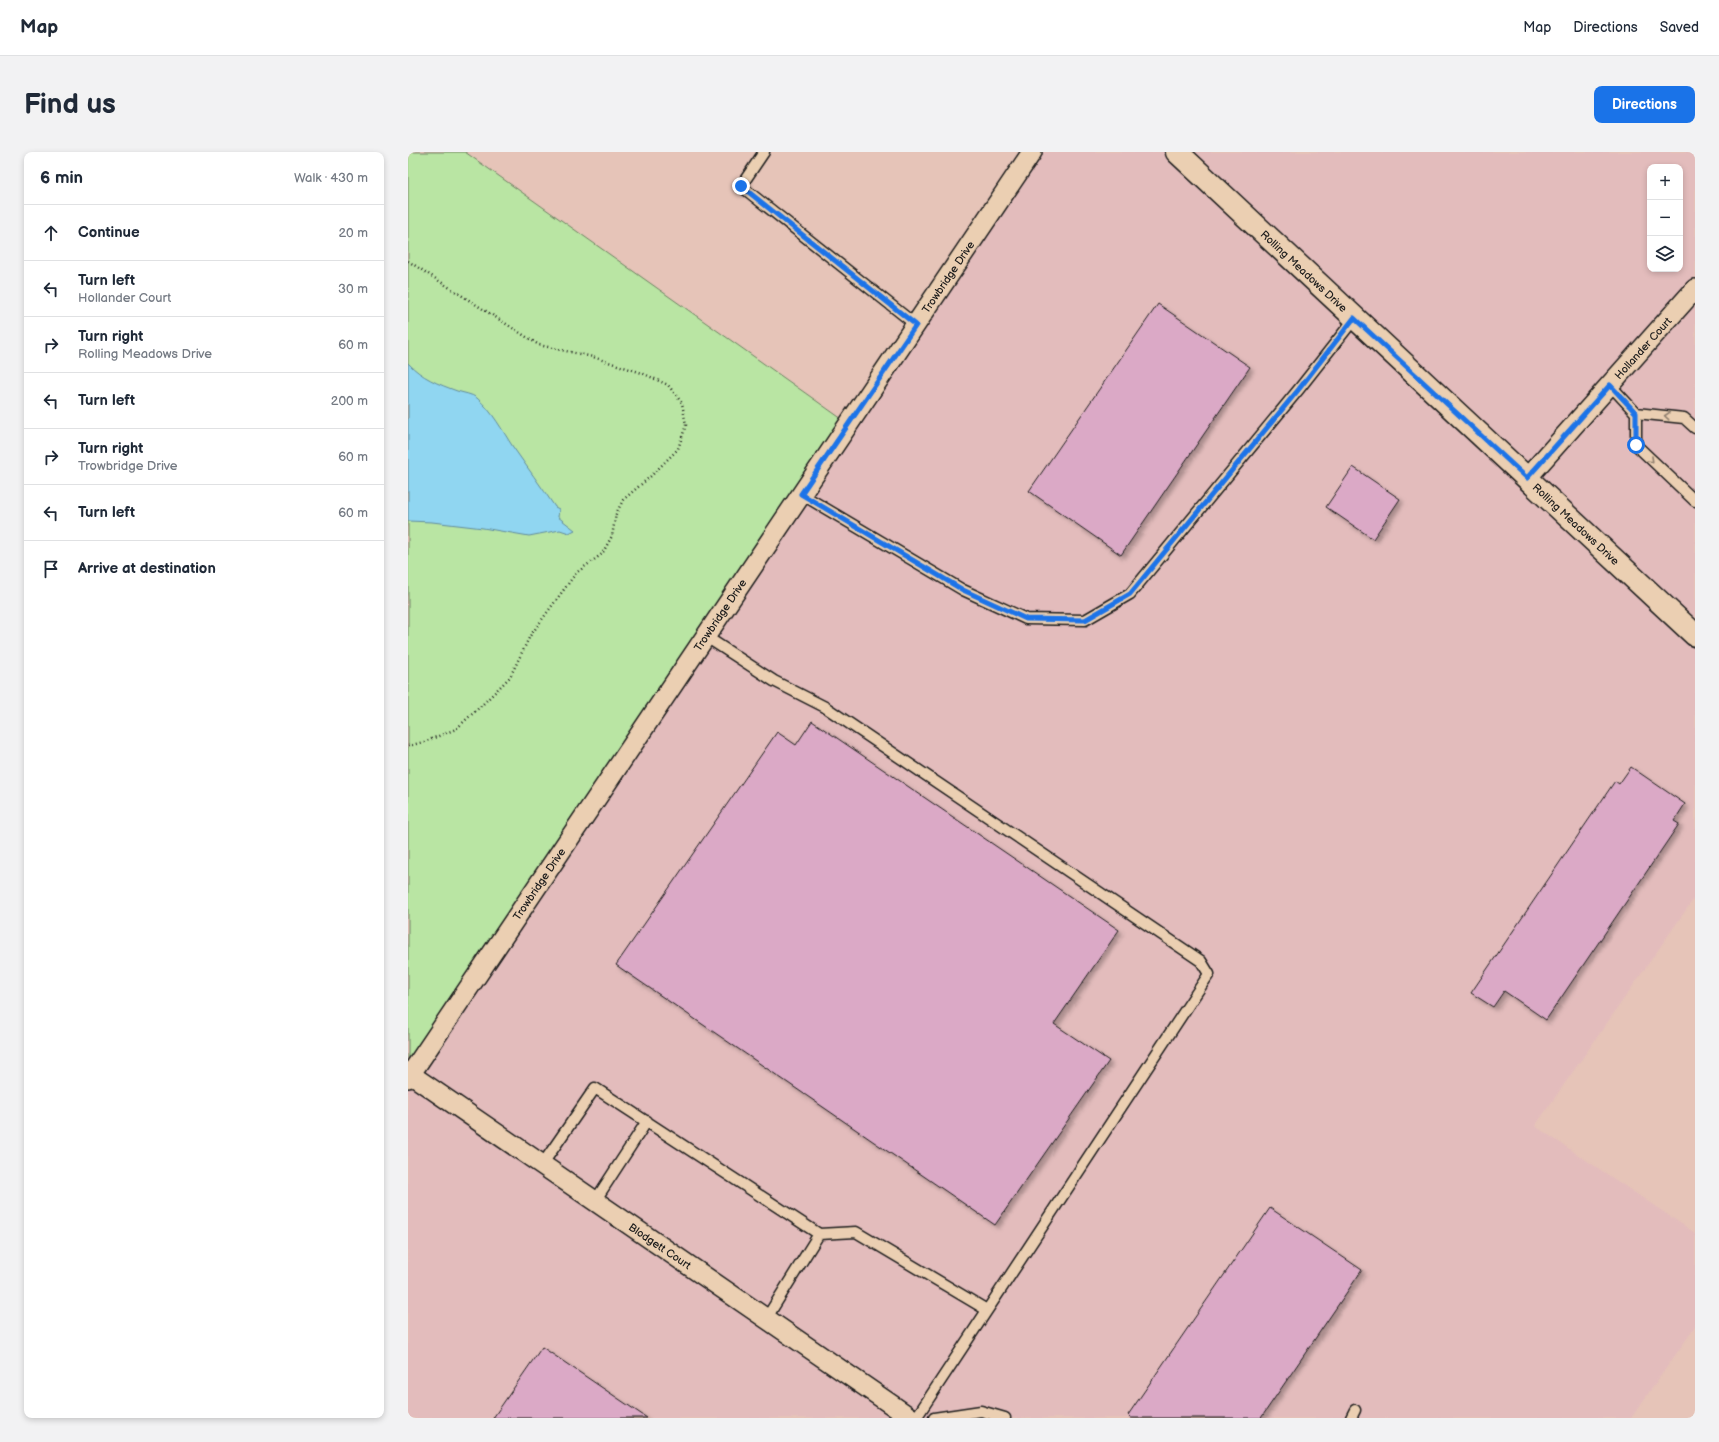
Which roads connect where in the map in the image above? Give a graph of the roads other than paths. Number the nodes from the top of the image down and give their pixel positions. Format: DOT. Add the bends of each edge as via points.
graph roads {
  1 [pos="764,152"];
  2 [pos="1032,152"];
  3 [pos="1177,152"];
  4 [pos="1695,289"];
  5 [pos="1354,318"];
  6 [pos="916,325"];
  7 [pos="1610,385"];
  8 [pos="1636,413"];
  9 [pos="1695,428"];
  10 [pos="1527,478"];
  11 [pos="801,494"];
  12 [pos="1695,501"];
  13 [pos="1695,635"];
  14 [pos="705,636"];
  15 [pos="409,1076"];
  16 [pos="647,1122"];
  17 [pos="542,1165"];
  18 [pos="595,1201"];
  19 [pos="819,1234"];
  20 [pos="987,1310"];
  21 [pos="766,1319"];
  22 [pos="910,1418"];
  23 [pos="916,1418"];
  24 [pos="934,1418"];
  25 [pos="1005,1418"];
  1 -- 6 [label="lane" via="741,186"];
  2 -- 6 [label="street, Trowbridge Drive"];
  3 -- 5 [label="main road, Rolling Meadows Drive"];
  4 -- 7 [label="street, Hollander Court"];
  5 -- 10 [label="main road, Rolling Meadows Drive"];
  5 -- 11 [label="lane" via="1299,389 1130,594 1085,620 1026,619 963,590"];
  6 -- 11 [label="street, Trowbridge Drive"];
  7 -- 8 [label="lane"];
  7 -- 10 [label="street, Hollander Court"];
  9 -- 8 [label="lane, one-way" via="1684,418"];
  8 -- 12 [label="lane, one-way" via="1636,445"];
  10 -- 13 [label="main road, Rolling Meadows Drive"];
  11 -- 14 [label="street, Trowbridge Drive"];
  14 -- 15 [label="street, Trowbridge Drive"];
  14 -- 20 [label="lane" via="774,681 825,707 1200,961 1209,974"];
  15 -- 17 [label="street, Blodgett Court"];
  16 -- 17 [label="lane" via="596,1088"];
  16 -- 18 [label="lane"];
  16 -- 19 [label="lane"];
  17 -- 18 [label="street, Blodgett Court"];
  18 -- 21 [label="street, Blodgett Court"];
  19 -- 20 [label="lane" via="856,1232"];
  19 -- 21 [label="lane"];
  20 -- 23 [label="lane"];
  21 -- 22 [label="street, Blodgett Court"];
  24 -- 25 [label="lane" via="981,1411"];
}
